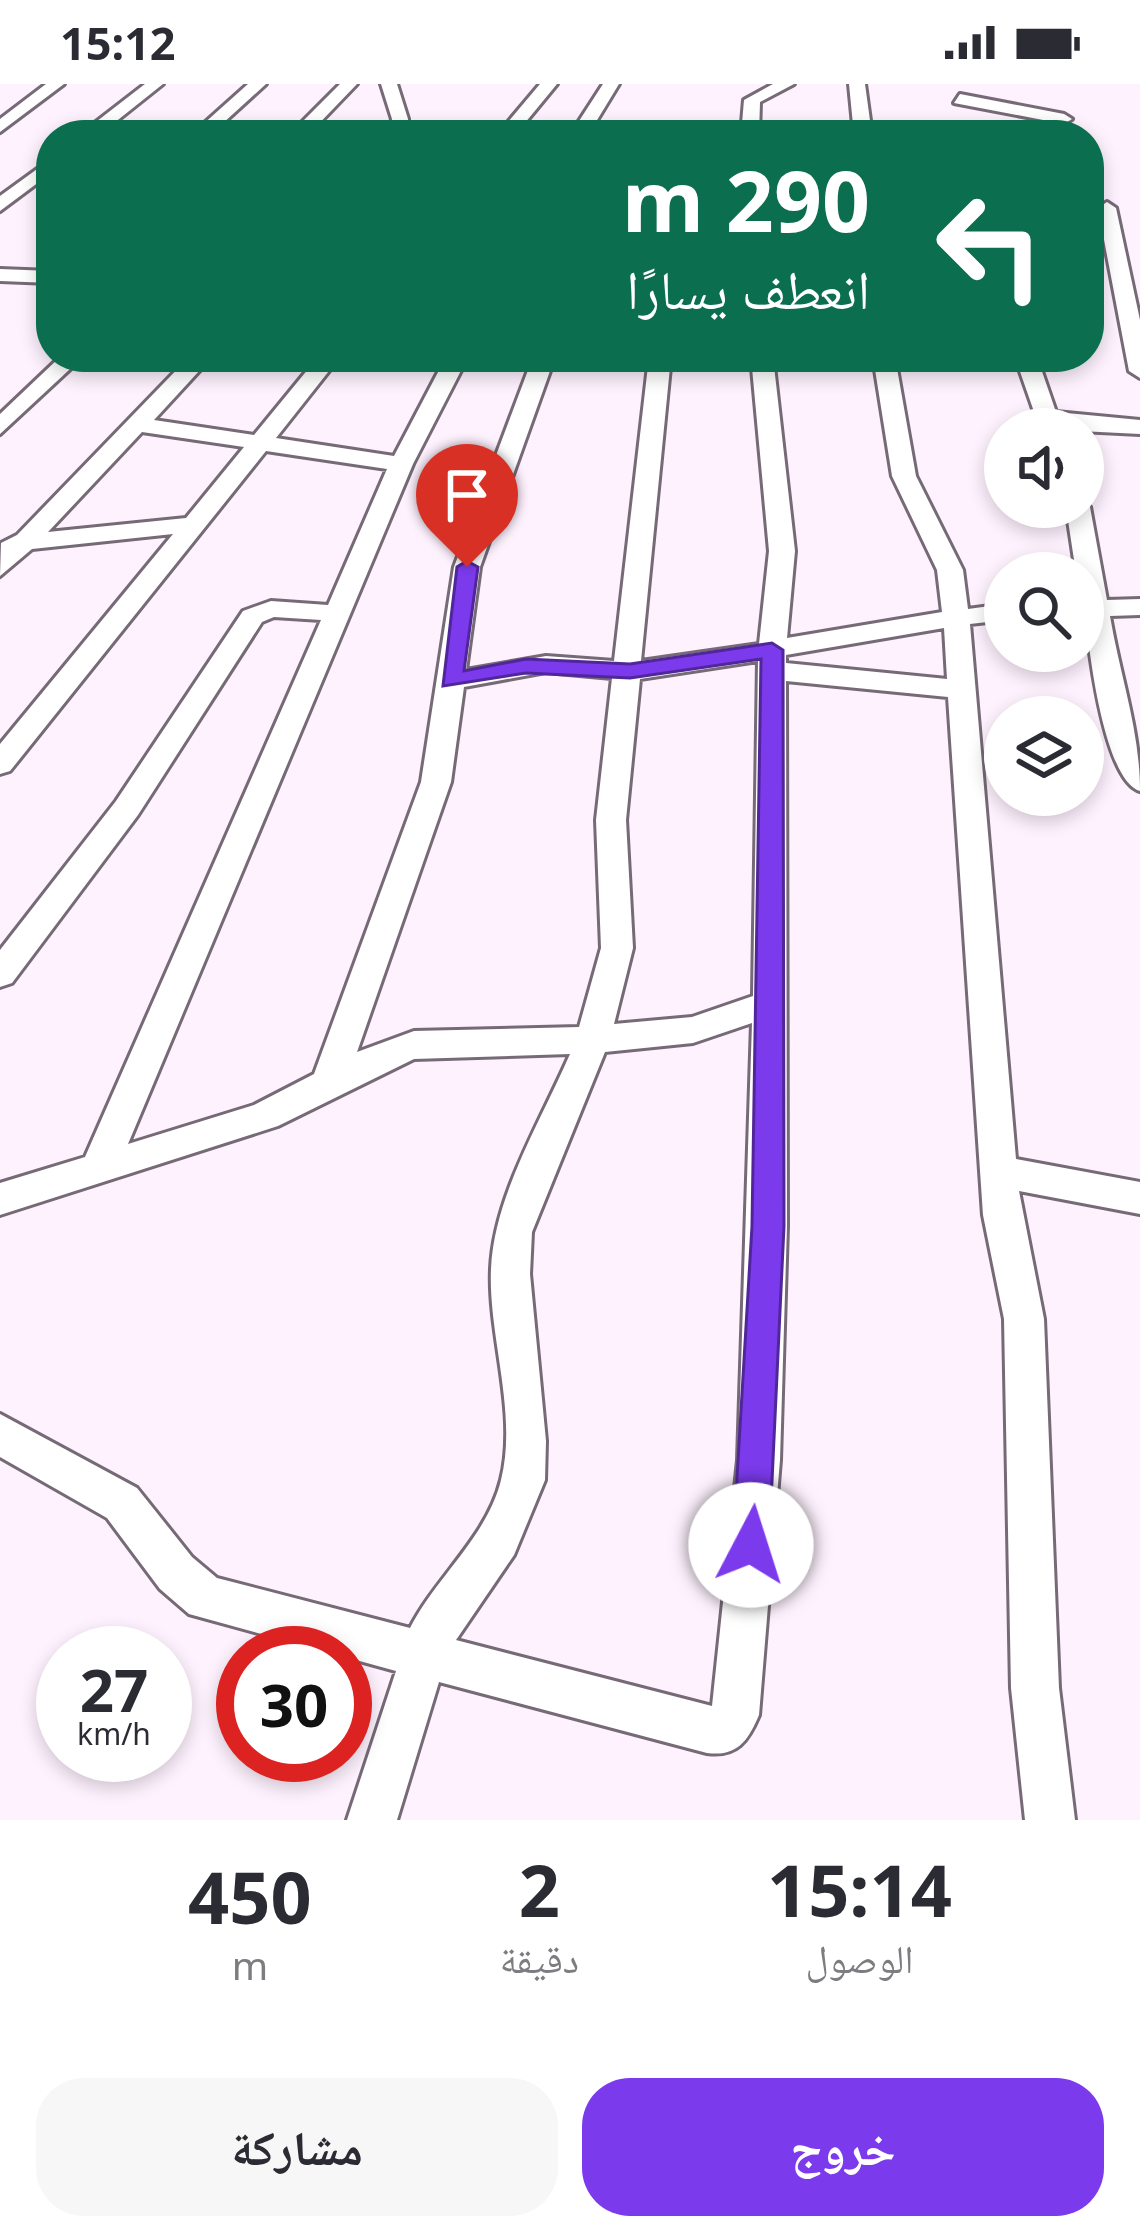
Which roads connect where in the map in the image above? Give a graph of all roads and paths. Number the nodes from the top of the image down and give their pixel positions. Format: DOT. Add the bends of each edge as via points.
graph roads {
  1 [pos="56,84"];
  2 [pos="155,84"];
  3 [pos="258,84"];
  4 [pos="349,84"];
  5 [pos="389,84"];
  6 [pos="549,84"];
  7 [pos="611,84"];
  8 [pos="786,84"];
  9 [pos="857,84"];
  10 [pos="958,100"];
  11 [pos="1064,119"];
  12 [pos="108,120"];
  13 [pos="217,120"];
  14 [pos="313,120"];
  15 [pos="395,120"];
  16 [pos="519,120"];
  17 [pos="588,120"];
  18 [pos="751,120"];
  19 [pos="861,120"];
  20 [pos="0,128"];
  21 [pos="36,176"];
  22 [pos="0,205"];
  23 [pos="1107,208"];
  24 [pos="36,273"];
  25 [pos="0,275"];
  26 [pos="1140,371"];
  27 [pos="57,372"];
  28 [pos="186,372"];
  29 [pos="317,372"];
  30 [pos="449,372"];
  31 [pos="538,372"];
  32 [pos="659,372"];
  33 [pos="763,372"];
  34 [pos="887,372"];
  35 [pos="1031,372"];
  36 [pos="1044,408"];
  37 [pos="134,424"];
  38 [pos="1104,426"];
  39 [pos="0,427"];
  40 [pos="1140,428"];
  41 [pos="265,440"];
  42 [pos="401,464"];
  43 [pos="196,524"];
  44 [pos="12,543"];
  45 [pos="0,568"];
  46 [pos="1140,607"];
  47 [pos="1104,608"];
  48 [pos="336,613"];
  49 [pos="984,613"];
  50 [pos="956,614"];
  51 [pos="774,660"];
  52 [pos="1104,670"];
  53 [pos="630,671"];
  54 [pos="452,681"];
  55 [pos="962,689"];
  56 [pos="0,764"];
  57 [pos="1140,781"];
  58 [pos="0,974"];
  59 [pos="771,1003"];
  60 [pos="593,1040"];
  61 [pos="328,1083"];
  62 [pos="99,1168"];
  63 [pos="998,1171"];
  64 [pos="1140,1198"];
  65 [pos="0,1199"];
  66 [pos="0,1434"];
  67 [pos="422,1659"];
  68 [pos="372,1820"];
  69 [pos="1050,1820"];
  1 -- 20 [label="street"];
  2 -- 12 [label="street"];
  3 -- 13 [label="street"];
  4 -- 14 [label="street"];
  5 -- 15 [label="street"];
  6 -- 16 [label="street"];
  7 -- 17 [label="street"];
  8 -- 18 [label="street" via="752,100"];
  9 -- 19 [label="street"];
  10 -- 11 [label="street"];
  21 -- 22 [label="street"];
  23 -- 26 [label="street"];
  24 -- 25 [label="street"];
  27 -- 39 [label="street"];
  28 -- 37 [label="street"];
  29 -- 41 [label="street"];
  30 -- 42 [label="street"];
  31 -- 54 [label="street" via="467,567"];
  32 -- 53 [label="street"];
  33 -- 51 [label="street" via="782,551"];
  34 -- 50 [label="street" via="904,476 950,570"];
  35 -- 36 [label="street"];
  37 -- 41 [label="street"];
  37 -- 44 [label="street"];
  38 -- 40 [label="street"];
  41 -- 42 [label="street"];
  41 -- 43 [label="street"];
  42 -- 48 [label="street"];
  43 -- 44 [label="street"];
  43 -- 56 [label="street"];
  44 -- 45 [label="street"];
  46 -- 47 [label="street"];
  48 -- 58 [label="street" via="271,609 252,617 127,808"];
  48 -- 62 [label="street"];
  49 -- 50 [label="street"];
  50 -- 51 [label="street"];
  50 -- 55 [label="street"];
  51 -- 53 [label="street"];
  51 -- 55 [label="street"];
  51 -- 59 [label="street"];
  52 -- 57 [label="street"];
  53 -- 54 [label="street" via="546,664"];
  53 -- 60 [label="street" via="609,849 619,927"];
  54 -- 61 [label="street" via="436,782"];
  55 -- 63 [label="street"];
  59 -- 60 [label="street" via="693,1030"];
  59 -- 67 [label="street" via="760,1437 736,1715 723,1731 707,1729"];
  60 -- 61 [label="street" via="428,1042"];
  60 -- 67 [label="street" via="514,1232 523,1480 499,1539 441,1618"];
  61 -- 62 [label="street" via="250,1122"];
  62 -- 65 [label="street"];
  63 -- 64 [label="street"];
  63 -- 69 [label="street" via="1024,1319 1035,1688"];
  66 -- 67 [label="street" via="122,1504 205,1598"];
  67 -- 68 [label="street"];
}
